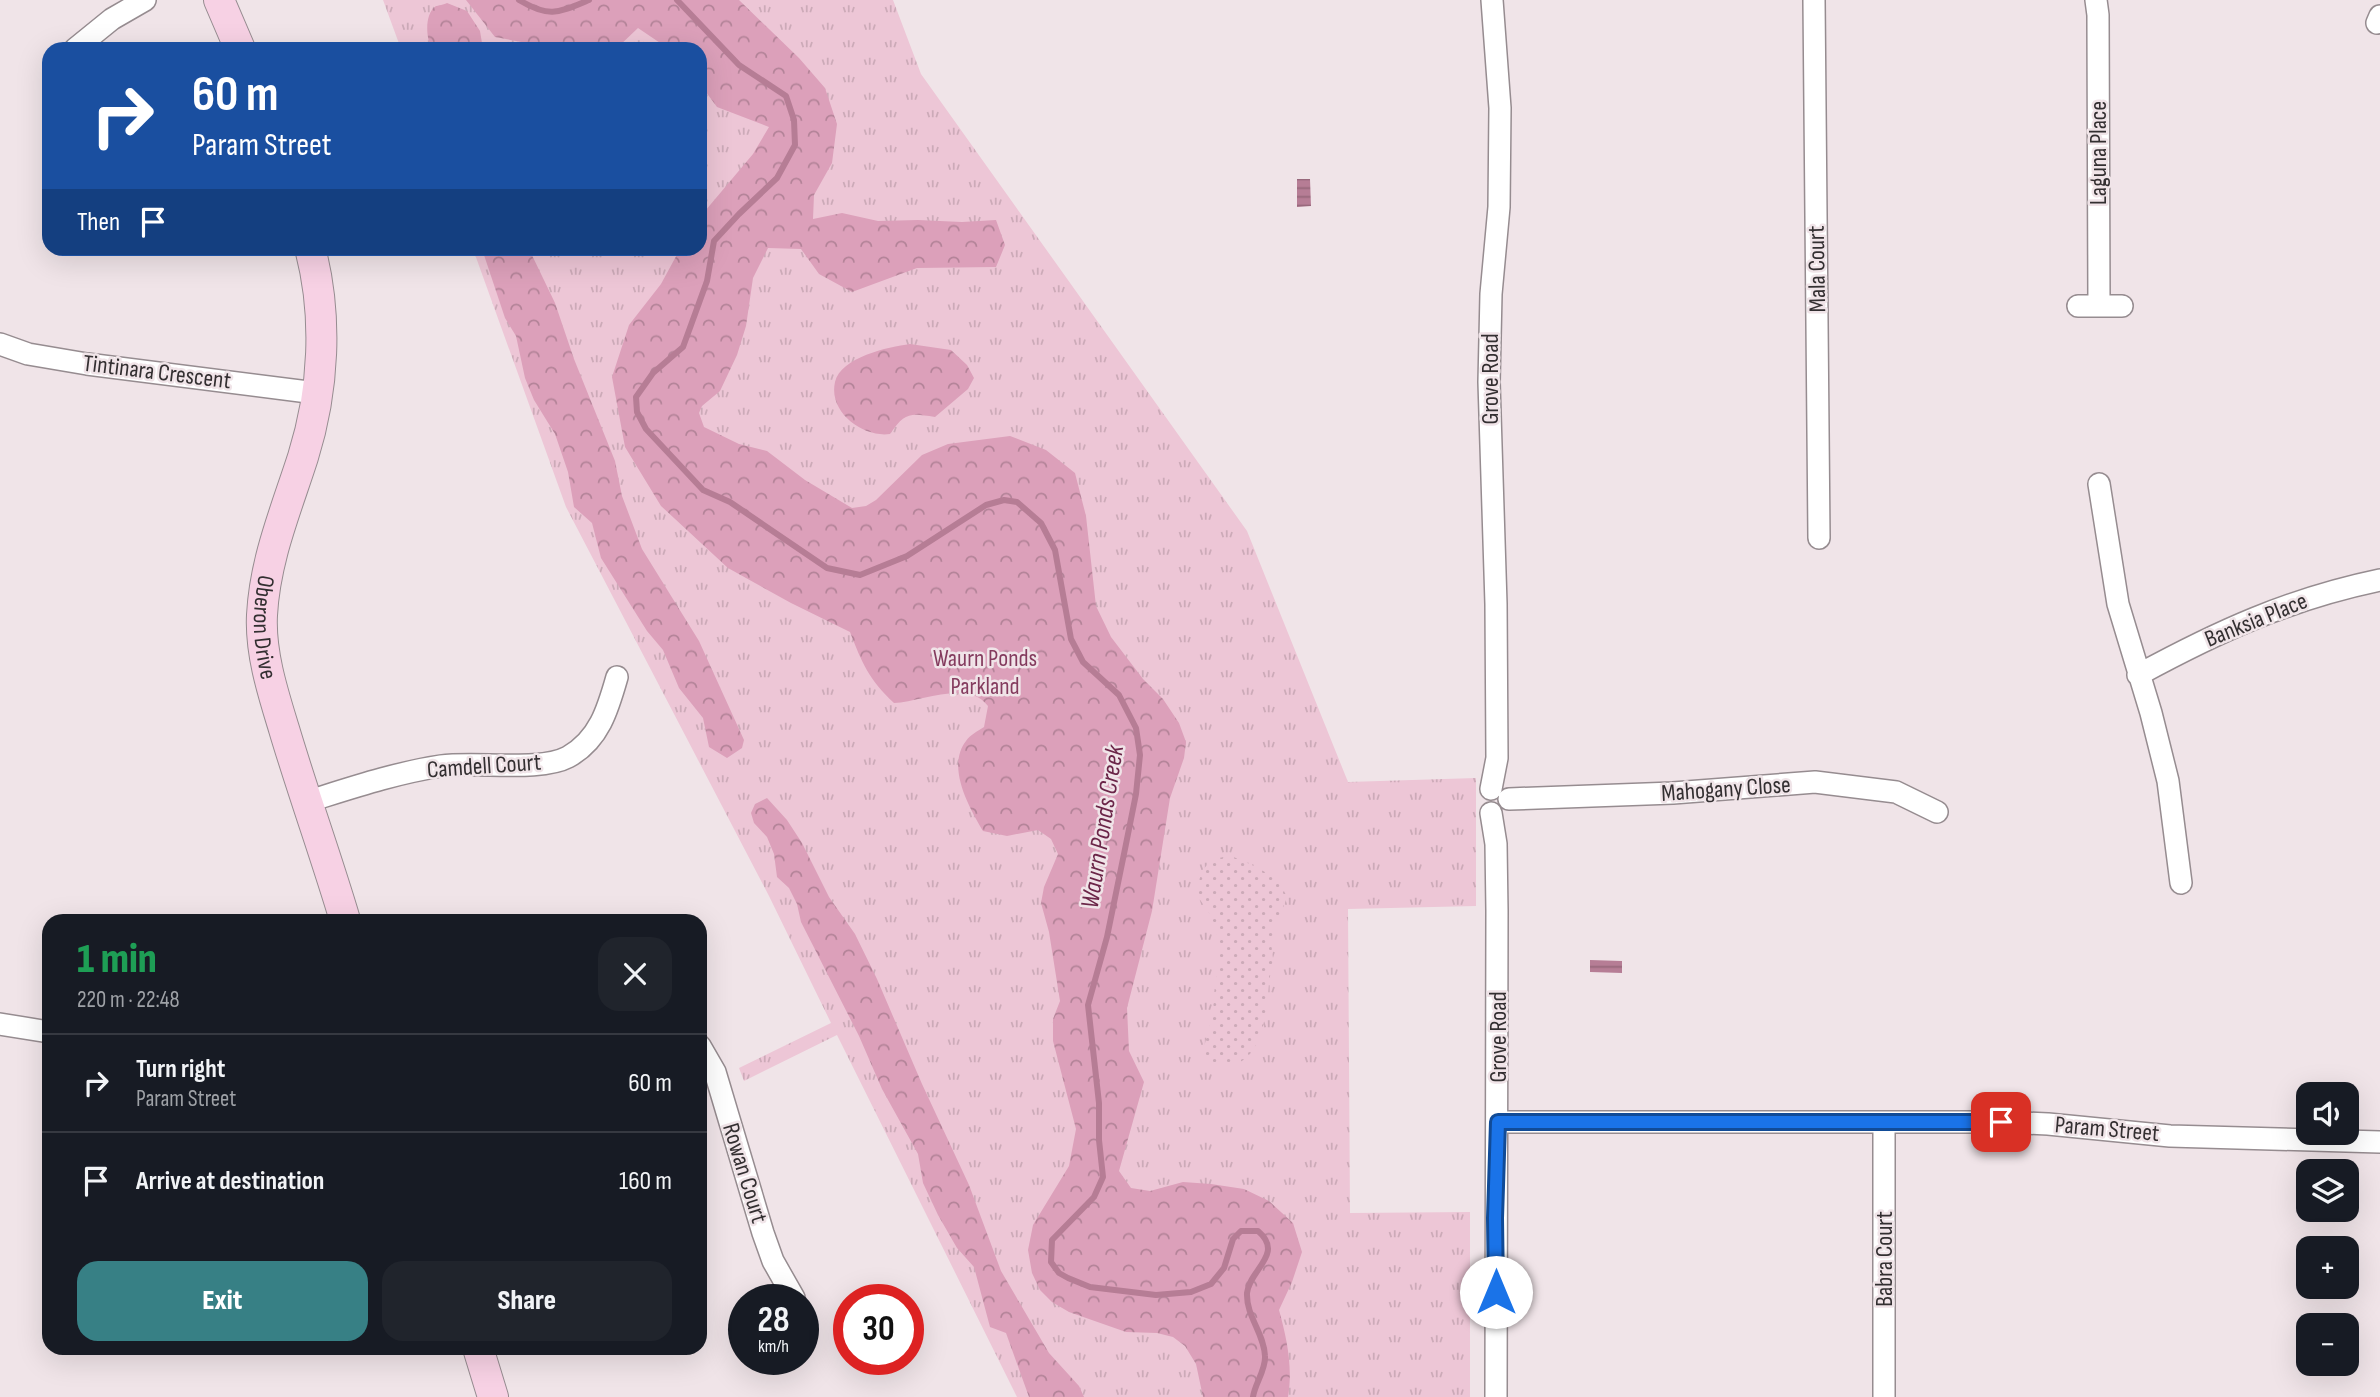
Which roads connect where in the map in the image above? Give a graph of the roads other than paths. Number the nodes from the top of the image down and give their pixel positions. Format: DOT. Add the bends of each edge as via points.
graph roads {
  1 [pos="145,0"];
  2 [pos="219,0"];
  3 [pos="1492,0"];
  4 [pos="1814,0"];
  5 [pos="2095,0"];
  6 [pos="84,42"];
  7 [pos="237,42"];
  8 [pos="312,256"];
  9 [pos="2122,306"];
  10 [pos="0,344"];
  11 [pos="316,393"];
  12 [pos="2099,484"];
  13 [pos="1819,538"];
  14 [pos="2380,580"];
  15 [pos="2138,675"];
  16 [pos="617,677"];
  17 [pos="1499,801"];
  18 [pos="306,802"];
  19 [pos="1937,812"];
  20 [pos="2181,883"];
  21 [pos="343,914"];
  22 [pos="0,1024"];
  23 [pos="42,1030"];
  24 [pos="707,1058"];
  25 [pos="1498,1122"];
  26 [pos="1885,1122"];
  27 [pos="2380,1142"];
  28 [pos="786,1284"];
  29 [pos="480,1355"];
  30 [pos="493,1397"];
  31 [pos="1496,1397"];
  32 [pos="1884,1397"];
  1 -- 6 [label="street"];
  2 -- 7 [label="street"];
  3 -- 17 [label="street, Grove Road" via="1500,108 1489,383"];
  4 -- 13 [label="street, Mala Court"];
  5 -- 9 [label="street, Laguna Place" via="2088,306"];
  8 -- 11 [label="street, Oberon Drive" via="322,311"];
  10 -- 11 [label="street, Tintinara Crescent" via="87,364"];
  11 -- 18 [label="street, Oberon Drive" via="304,454 274,542 262,618 272,688"];
  12 -- 15 [label="street" via="2117,596"];
  14 -- 15 [label="street, Banksia Place" via="2252,618"];
  15 -- 20 [label="street" via="2168,781"];
  16 -- 18 [label="street, Camdell Court" via="600,727 585,746 566,758 412,771"];
  17 -- 19 [label="street, Mahogany Close" via="1815,782 1896,792"];
  17 -- 25 [label="street, Grove Road"];
  18 -- 21 [label="street, Oberon Drive"];
  22 -- 23 [label="street"];
  24 -- 28 [label="street, Rowan Court" via="766,1242"];
  25 -- 26 [label="street, Param Street"];
  25 -- 31 [label="street, Grove Road"];
  26 -- 27 [label="street, Param Street" via="2048,1124 2170,1136"];
  26 -- 32 [label="street, Babra Court"];
  29 -- 30 [label="street"];
}
